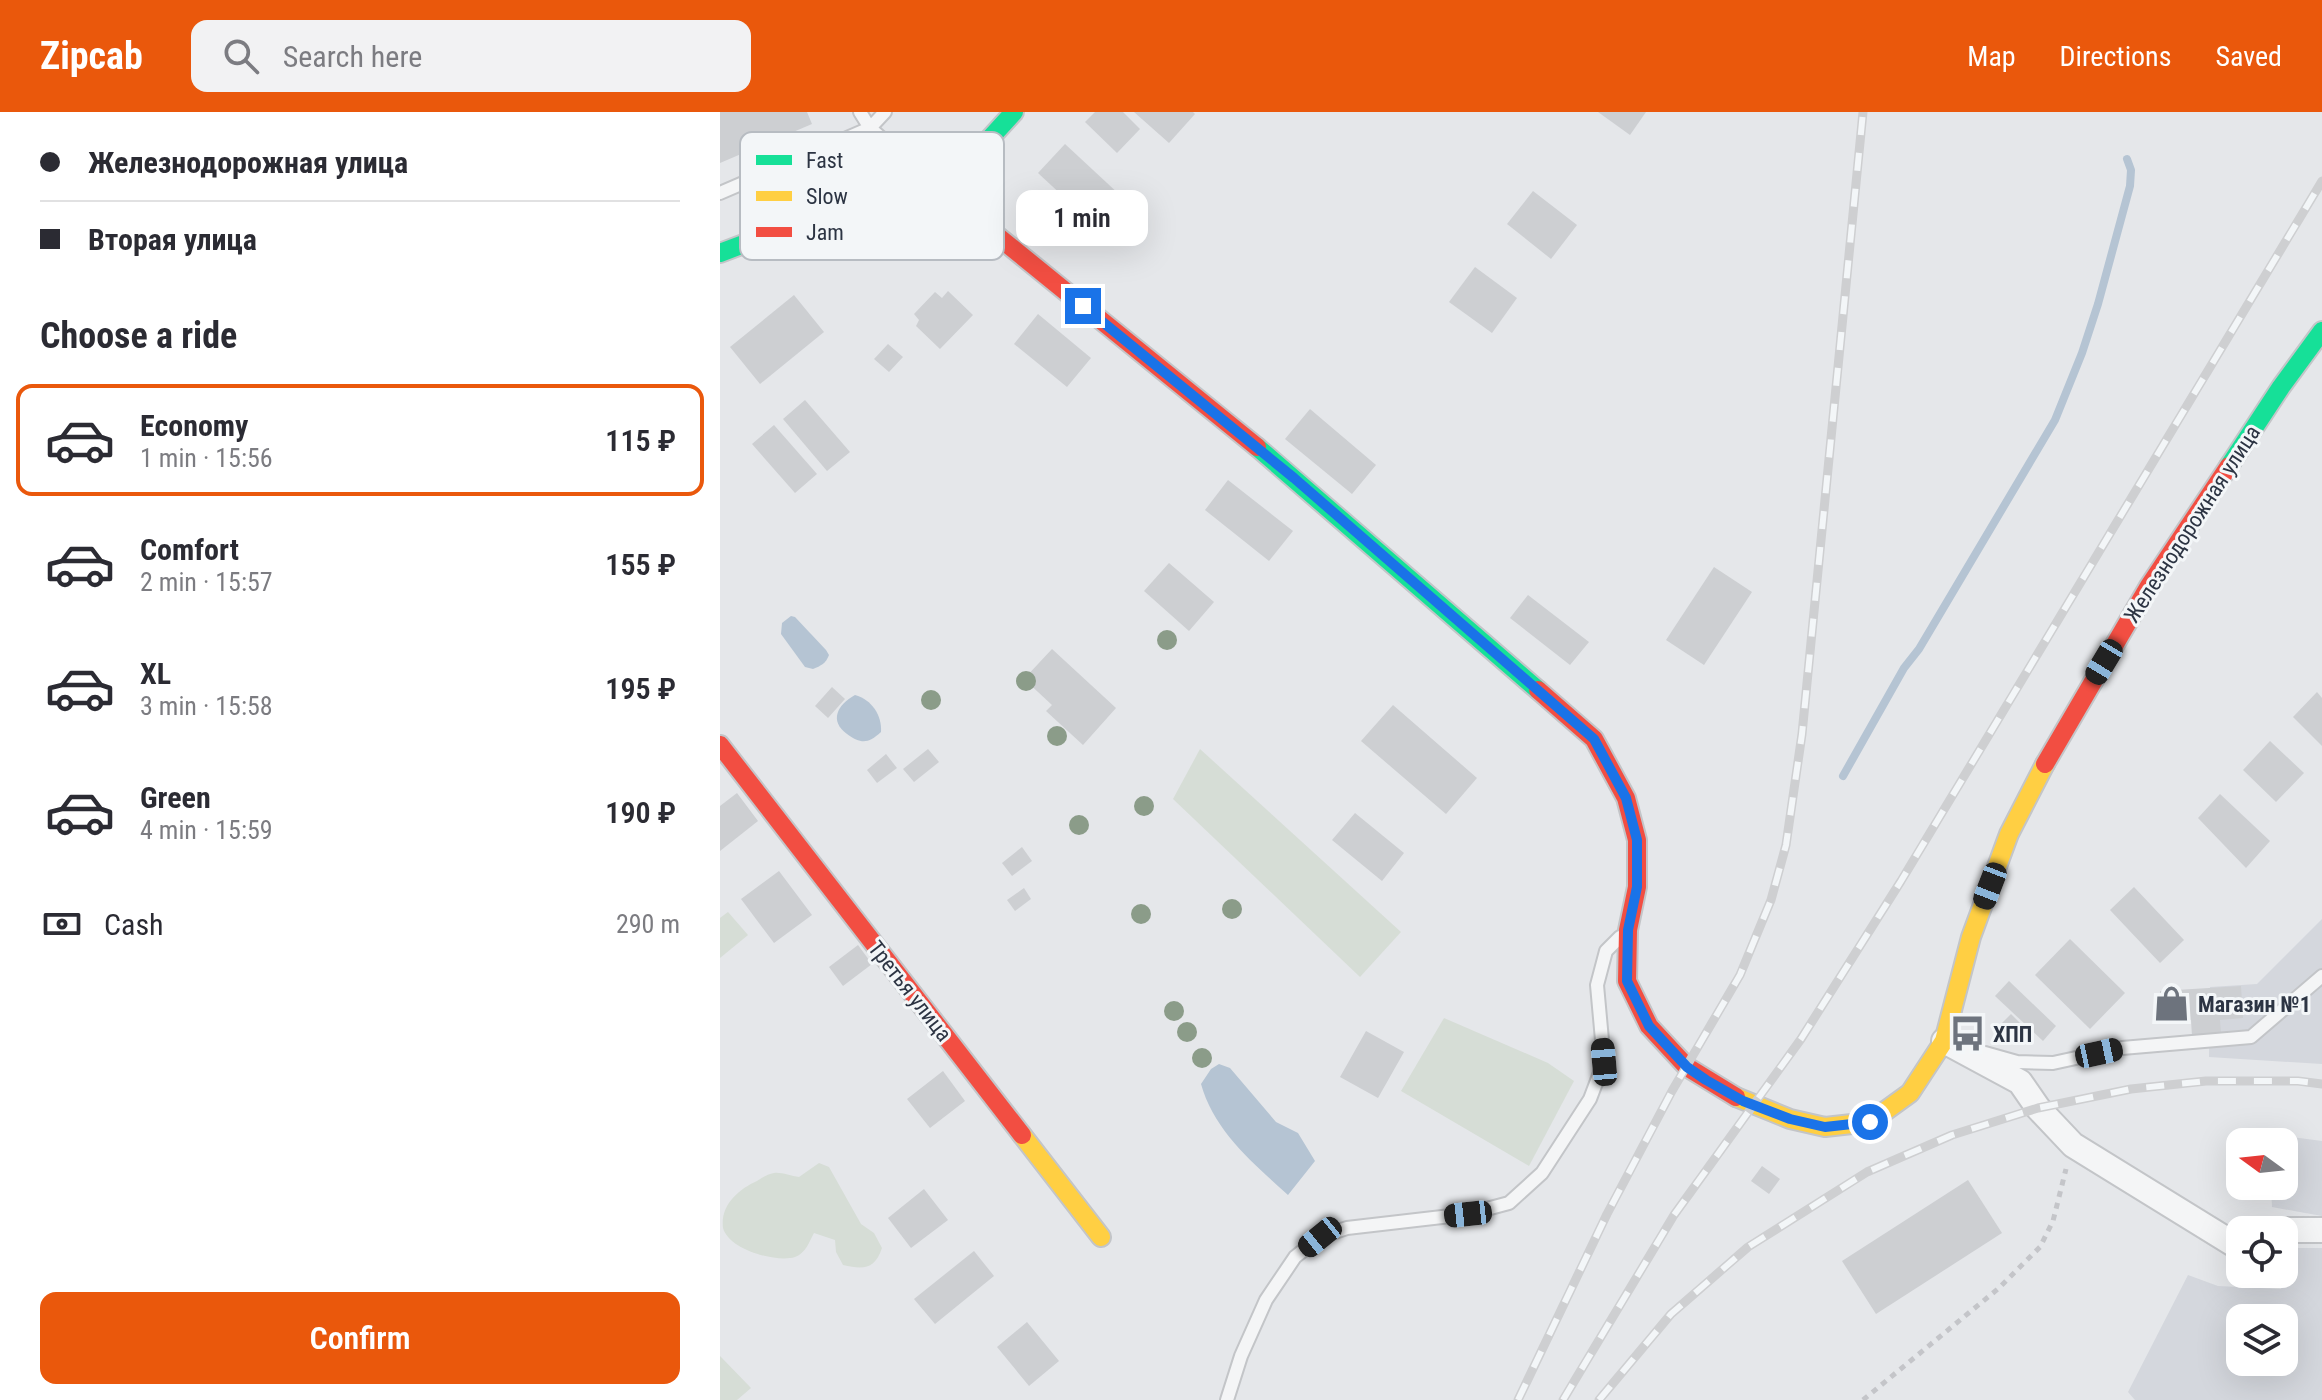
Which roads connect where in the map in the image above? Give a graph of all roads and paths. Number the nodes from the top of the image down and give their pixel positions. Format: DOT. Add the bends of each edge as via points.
graph roads {
  1 [pos="860,112"];
  2 [pos="885,112"];
  3 [pos="1014,112"];
  4 [pos="870,128"];
  5 [pos="861,132"];
  6 [pos="875,132"];
  7 [pos="996,132"];
  8 [pos="740,184"];
  9 [pos="720,193"];
  10 [pos="1004,242"];
  11 [pos="740,245"];
  12 [pos="720,253"];
  13 [pos="2322,331"];
  14 [pos="720,745"];
  15 [pos="1628,930"];
  16 [pos="2322,976"];
  17 [pos="1944,1041"];
  18 [pos="2073,1145"];
  19 [pos="2298,1230"];
  20 [pos="2322,1230"];
  21 [pos="1101,1237"];
  22 [pos="2226,1239"];
  23 [pos="1227,1400"];
  24 [pos="1863,1400"];
  1 -- 4 [label="lane"];
  2 -- 4 [label="lane"];
  3 -- 7 [label="street"];
  4 -- 5 [label="lane"];
  4 -- 6 [label="lane"];
  8 -- 9 [label="lane"];
  10 -- 15 [label="street, Железнодорожная улица" via="1294,478 1594,739 1626,798 1637,840 1637,887"];
  11 -- 12 [label="street"];
  13 -- 17 [label="street, Железнодорожная улица" via="2149,586 2059,737 2009,834 1971,937"];
  14 -- 21 [label="street, Третья улица"];
  15 -- 17 [label="street, Железнодорожная улица" via="1627,981 1649,1026 1687,1067 1725,1091 1790,1119 1825,1127 1870,1122 1910,1093"];
  15 -- 23 [label="lane" via="1606,951 1597,985 1604,1062 1590,1099 1542,1173 1509,1203 1468,1214 1347,1228 1320,1237 1295,1257 1266,1300"];
  16 -- 17 [label="lane" via="2251,1037 2122,1048 2053,1063 2017,1062"];
  17 -- 18 [label="street" via="2020,1082"];
  18 -- 22 [label="street"];
  18 -- 24 [label="path" via="2053,1221 2040,1247 1999,1288"];
  19 -- 20 [label="street"];
}
